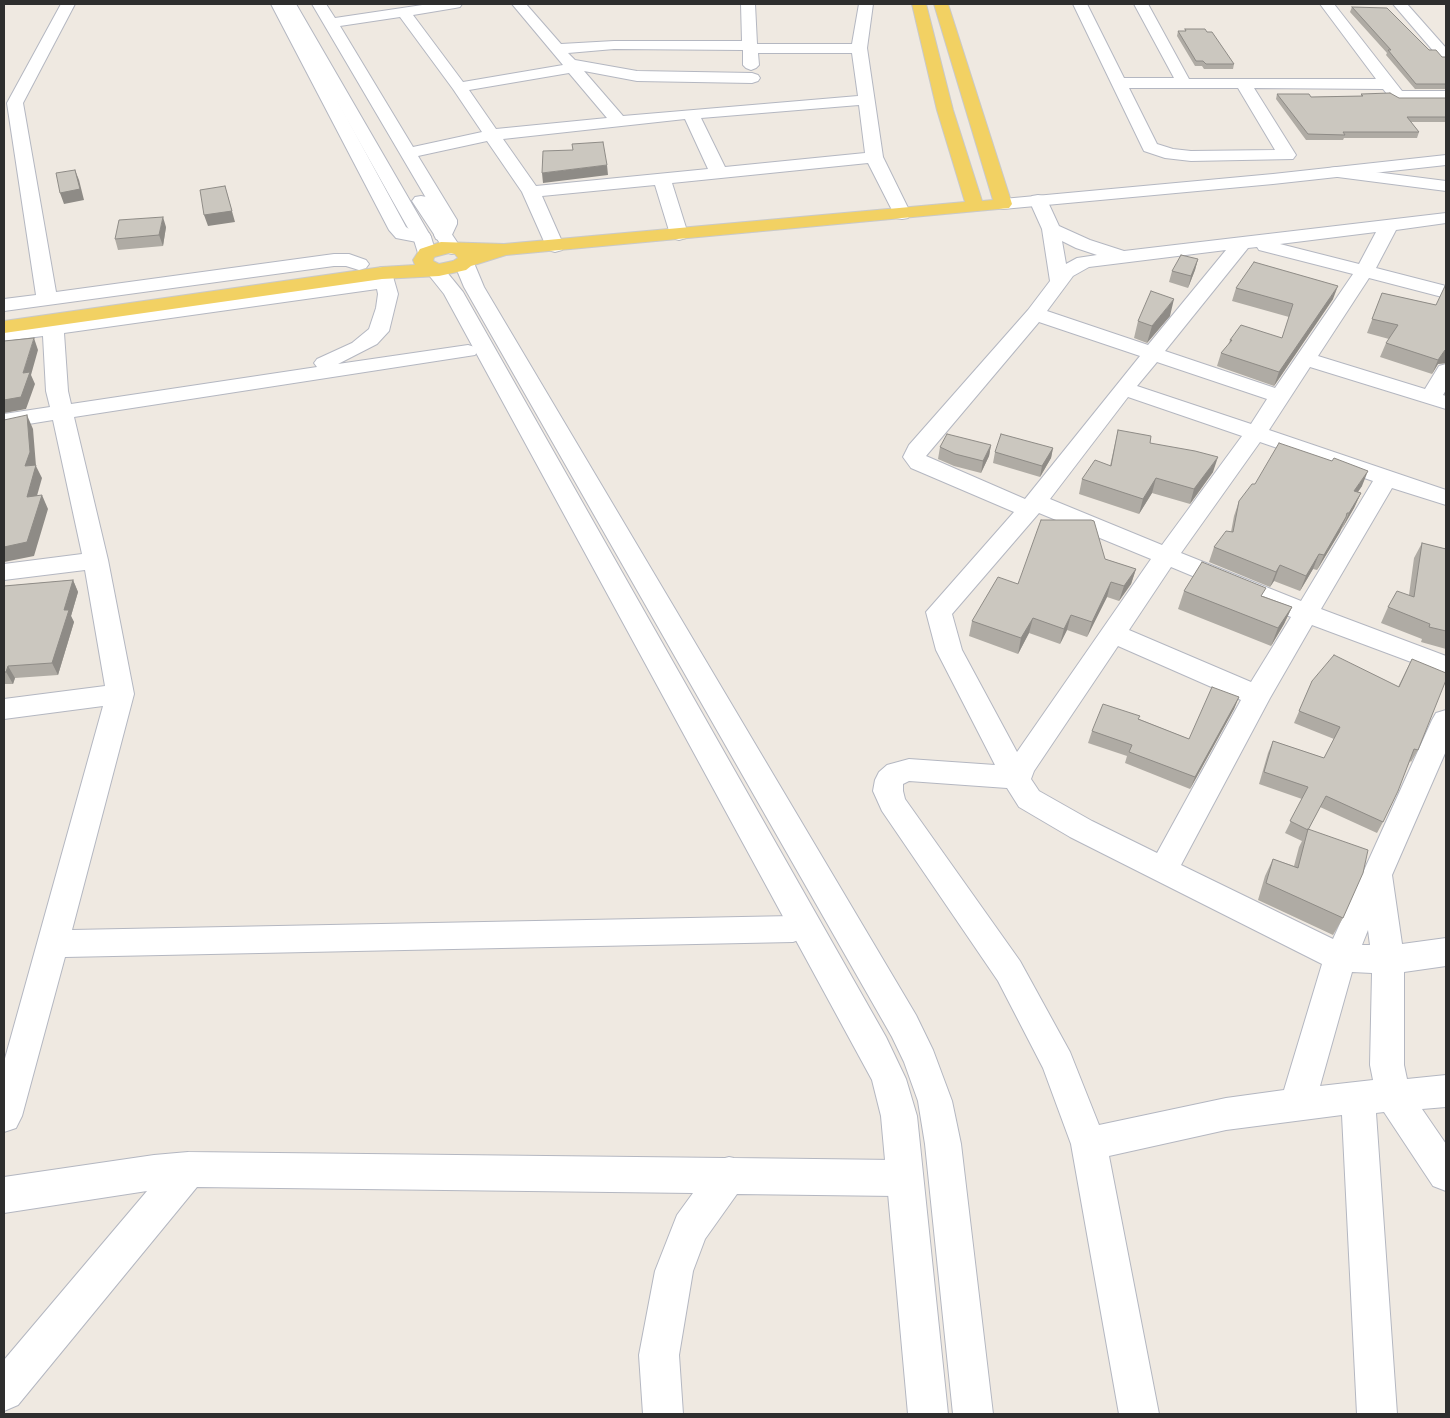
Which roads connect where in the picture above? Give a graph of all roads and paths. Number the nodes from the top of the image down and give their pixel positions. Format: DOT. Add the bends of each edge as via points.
graph roads {
  1 [pos="68,4"];
  2 [pos="278,4"];
  3 [pos="289,4"];
  4 [pos="306,4"];
  5 [pos="319,4"];
  6 [pos="455,4"];
  7 [pos="519,4"];
  8 [pos="748,4"];
  9 [pos="866,4"];
  10 [pos="919,4"];
  11 [pos="942,4"];
  12 [pos="1080,4"];
  13 [pos="1141,4"];
  14 [pos="1327,4"];
  15 [pos="1400,4"];
  16 [pos="404,12"];
  17 [pos="332,23"];
  18 [pos="750,48"];
  19 [pos="859,48"];
  20 [pos="556,49"];
  21 [pos="1446,57"];
  22 [pos="572,66"];
  23 [pos="752,78"];
  24 [pos="1120,83"];
  25 [pos="1184,83"];
  26 [pos="1243,83"];
  27 [pos="1387,84"];
  28 [pos="459,87"];
  29 [pos="1446,96"];
  30 [pos="866,100"];
  31 [pos="9,102"];
  32 [pos="753,109"];
  33 [pos="691,114"];
  34 [pos="618,121"];
  35 [pos="491,135"];
  36 [pos="407,153"];
  37 [pos="874,157"];
  38 [pos="1446,160"];
  39 [pos="1336,172"];
  40 [pos="719,173"];
  41 [pos="1386,178"];
  42 [pos="662,179"];
  43 [pos="1446,186"];
  44 [pos="530,192"];
  45 [pos="1038,200"];
  46 [pos="1003,204"];
  47 [pos="975,207"];
  48 [pos="902,214"];
  49 [pos="1439,219"];
  50 [pos="1389,224"];
  51 [pos="1051,229"];
  52 [pos="679,234"];
  53 [pos="1247,243"];
  54 [pos="555,246"];
  55 [pos="444,254"];
  56 [pos="1126,257"];
  57 [pos="359,264"];
  58 [pos="1365,270"];
  59 [pos="384,278"];
  60 [pos="1059,280"];
  61 [pos="1446,292"];
  62 [pos="47,299"];
  63 [pos="4,305"];
  64 [pos="4,313"];
  65 [pos="1035,314"];
  66 [pos="4,327"];
  67 [pos="53,328"];
  68 [pos="4,335"];
  69 [pos="468,351"];
  70 [pos="1154,354"];
  71 [pos="1304,359"];
  72 [pos="1446,370"];
  73 [pos="278,378"];
  74 [pos="1125,390"];
  75 [pos="1279,396"];
  76 [pos="1439,401"];
  77 [pos="61,411"];
  78 [pos="4,421"];
  79 [pos="1255,434"];
  80 [pos="1386,479"];
  81 [pos="1446,498"];
  82 [pos="1032,506"];
  83 [pos="1166,556"];
  84 [pos="96,560"];
  85 [pos="4,572"];
  86 [pos="1306,613"];
  87 [pos="1114,634"];
  88 [pos="1446,666"];
  89 [pos="120,694"];
  90 [pos="1257,696"];
  91 [pos="4,709"];
  92 [pos="1446,720"];
  93 [pos="1017,778"];
  94 [pos="1163,870"];
  95 [pos="1377,875"];
  96 [pos="793,929"];
  97 [pos="52,944"];
  98 [pos="1446,952"];
  99 [pos="1340,958"];
  100 [pos="1388,960"];
  101 [pos="1446,1091"];
  102 [pos="1375,1097"];
  103 [pos="1297,1105"];
  104 [pos="4,1116"];
  105 [pos="1089,1144"];
  106 [pos="188,1169"];
  107 [pos="729,1174"];
  108 [pos="1446,1174"];
  109 [pos="895,1178"];
  110 [pos="4,1195"];
  111 [pos="4,1391"];
  112 [pos="663,1414"];
  113 [pos="928,1414"];
  114 [pos="973,1414"];
  115 [pos="1139,1414"];
  116 [pos="1377,1414"];
  1 -- 31 [label="street"];
  2 -- 55 [label="street" via="398,230"];
  3 -- 55 [label="street"];
  4 -- 55 [label="street" via="430,218"];
  5 -- 17 [label="street"];
  6 -- 16 [label="street"];
  7 -- 20 [label="street"];
  8 -- 18 [label="street"];
  9 -- 19 [label="street"];
  10 -- 47 [label="main road" via="945,110"];
  11 -- 46 [label="main road"];
  12 -- 24 [label="street"];
  13 -- 25 [label="street"];
  14 -- 27 [label="street"];
  15 -- 21 [label="street"];
  16 -- 17 [label="street"];
  16 -- 28 [label="street"];
  17 -- 36 [label="street"];
  18 -- 19 [label="street"];
  18 -- 20 [label="street" via="614,45"];
  18 -- 23 [label="street"];
  19 -- 30 [label="street"];
  20 -- 22 [label="street"];
  22 -- 23 [label="street" via="637,76"];
  22 -- 28 [label="street"];
  22 -- 34 [label="street"];
  23 -- 32 [label="street"];
  24 -- 25 [label="street"];
  24 -- 26 [label="street" via="1154,150 1197,157 1287,155"];
  25 -- 26 [label="street"];
  26 -- 27 [label="street"];
  27 -- 29 [label="street" via="1397,96"];
  28 -- 35 [label="street"];
  30 -- 32 [label="street"];
  30 -- 37 [label="street"];
  31 -- 62 [label="street"];
  32 -- 33 [label="street"];
  33 -- 34 [label="street"];
  33 -- 40 [label="street"];
  34 -- 35 [label="street"];
  35 -- 36 [label="street"];
  35 -- 44 [label="street"];
  36 -- 55 [label="street" via="448,220"];
  37 -- 40 [label="street"];
  37 -- 48 [label="street"];
  38 -- 39 [label="street"];
  39 -- 41 [label="street"];
  39 -- 45 [label="street"];
  40 -- 42 [label="street"];
  41 -- 43 [label="street"];
  41 -- 49 [label="street" via="1409,199"];
  42 -- 44 [label="street"];
  42 -- 52 [label="street"];
  44 -- 54 [label="street"];
  45 -- 46 [label="street"];
  45 -- 51 [label="street"];
  46 -- 47 [label="main road"];
  47 -- 48 [label="main road"];
  48 -- 52 [label="main road"];
  49 -- 50 [label="street"];
  50 -- 53 [label="street"];
  50 -- 58 [label="street"];
  51 -- 56 [label="street" via="1083,244"];
  51 -- 60 [label="street"];
  52 -- 54 [label="main road"];
  53 -- 56 [label="street"];
  53 -- 58 [label="street"];
  53 -- 70 [label="street"];
  54 -- 55 [label="main road"];
  55 -- 57 [label="main road"];
  55 -- 59 [label="main road"];
  55 -- 113 [label="street" via="458,301 889,1079 899,1116"];
  55 -- 114 [label="street" via="474,287 904,1026 921,1061 935,1101 943,1144"];
  56 -- 60 [label="street" via="1084,262"];
  57 -- 62 [label="street" via="350,260 334,260"];
  57 -- 64 [label="main road"];
  58 -- 61 [label="street"];
  58 -- 71 [label="street"];
  59 -- 66 [label="main road"];
  59 -- 67 [label="street"];
  59 -- 73 [label="street" via="388,294 383,321 370,340 347,353"];
  60 -- 65 [label="street"];
  62 -- 63 [label="street"];
  65 -- 70 [label="street"];
  65 -- 82 [label="street" via="914,457 919,463"];
  67 -- 68 [label="street"];
  67 -- 77 [label="street"];
  69 -- 73 [label="street"];
  70 -- 74 [label="street"];
  70 -- 75 [label="street"];
  71 -- 75 [label="street"];
  71 -- 76 [label="street"];
  72 -- 76 [label="street"];
  73 -- 77 [label="street"];
  74 -- 79 [label="street"];
  74 -- 82 [label="street"];
  75 -- 79 [label="street"];
  77 -- 78 [label="street"];
  77 -- 84 [label="street"];
  79 -- 80 [label="street"];
  79 -- 83 [label="street"];
  80 -- 81 [label="street"];
  80 -- 86 [label="street"];
  82 -- 83 [label="street"];
  82 -- 93 [label="street" via="939,612 949,650"];
  83 -- 86 [label="street"];
  83 -- 87 [label="street"];
  84 -- 85 [label="street"];
  84 -- 89 [label="street"];
  86 -- 88 [label="street"];
  86 -- 90 [label="street"];
  87 -- 90 [label="street"];
  87 -- 93 [label="street"];
  89 -- 91 [label="street"];
  89 -- 97 [label="street"];
  90 -- 94 [label="street"];
  92 -- 95 [label="street"];
  93 -- 94 [label="street" via="1029,799"];
  93 -- 105 [label="street" via="909,770 897,773 889,780 888,791 892,803 1009,970 1058,1063"];
  94 -- 99 [label="street"];
  95 -- 99 [label="street"];
  95 -- 100 [label="street"];
  96 -- 97 [label="street"];
  97 -- 104 [label="street"];
  98 -- 100 [label="street"];
  99 -- 100 [label="street"];
  99 -- 103 [label="street"];
  100 -- 102 [label="street" via="1387,1056"];
  101 -- 102 [label="street"];
  102 -- 103 [label="street"];
  102 -- 108 [label="street"];
  102 -- 116 [label="street"];
  103 -- 105 [label="street" via="1226,1114"];
  105 -- 115 [label="street"];
  106 -- 107 [label="street"];
  106 -- 110 [label="street"];
  106 -- 111 [label="street"];
  107 -- 109 [label="street"];
  107 -- 112 [label="street" via="690,1228 674,1271 659,1355"];
}
